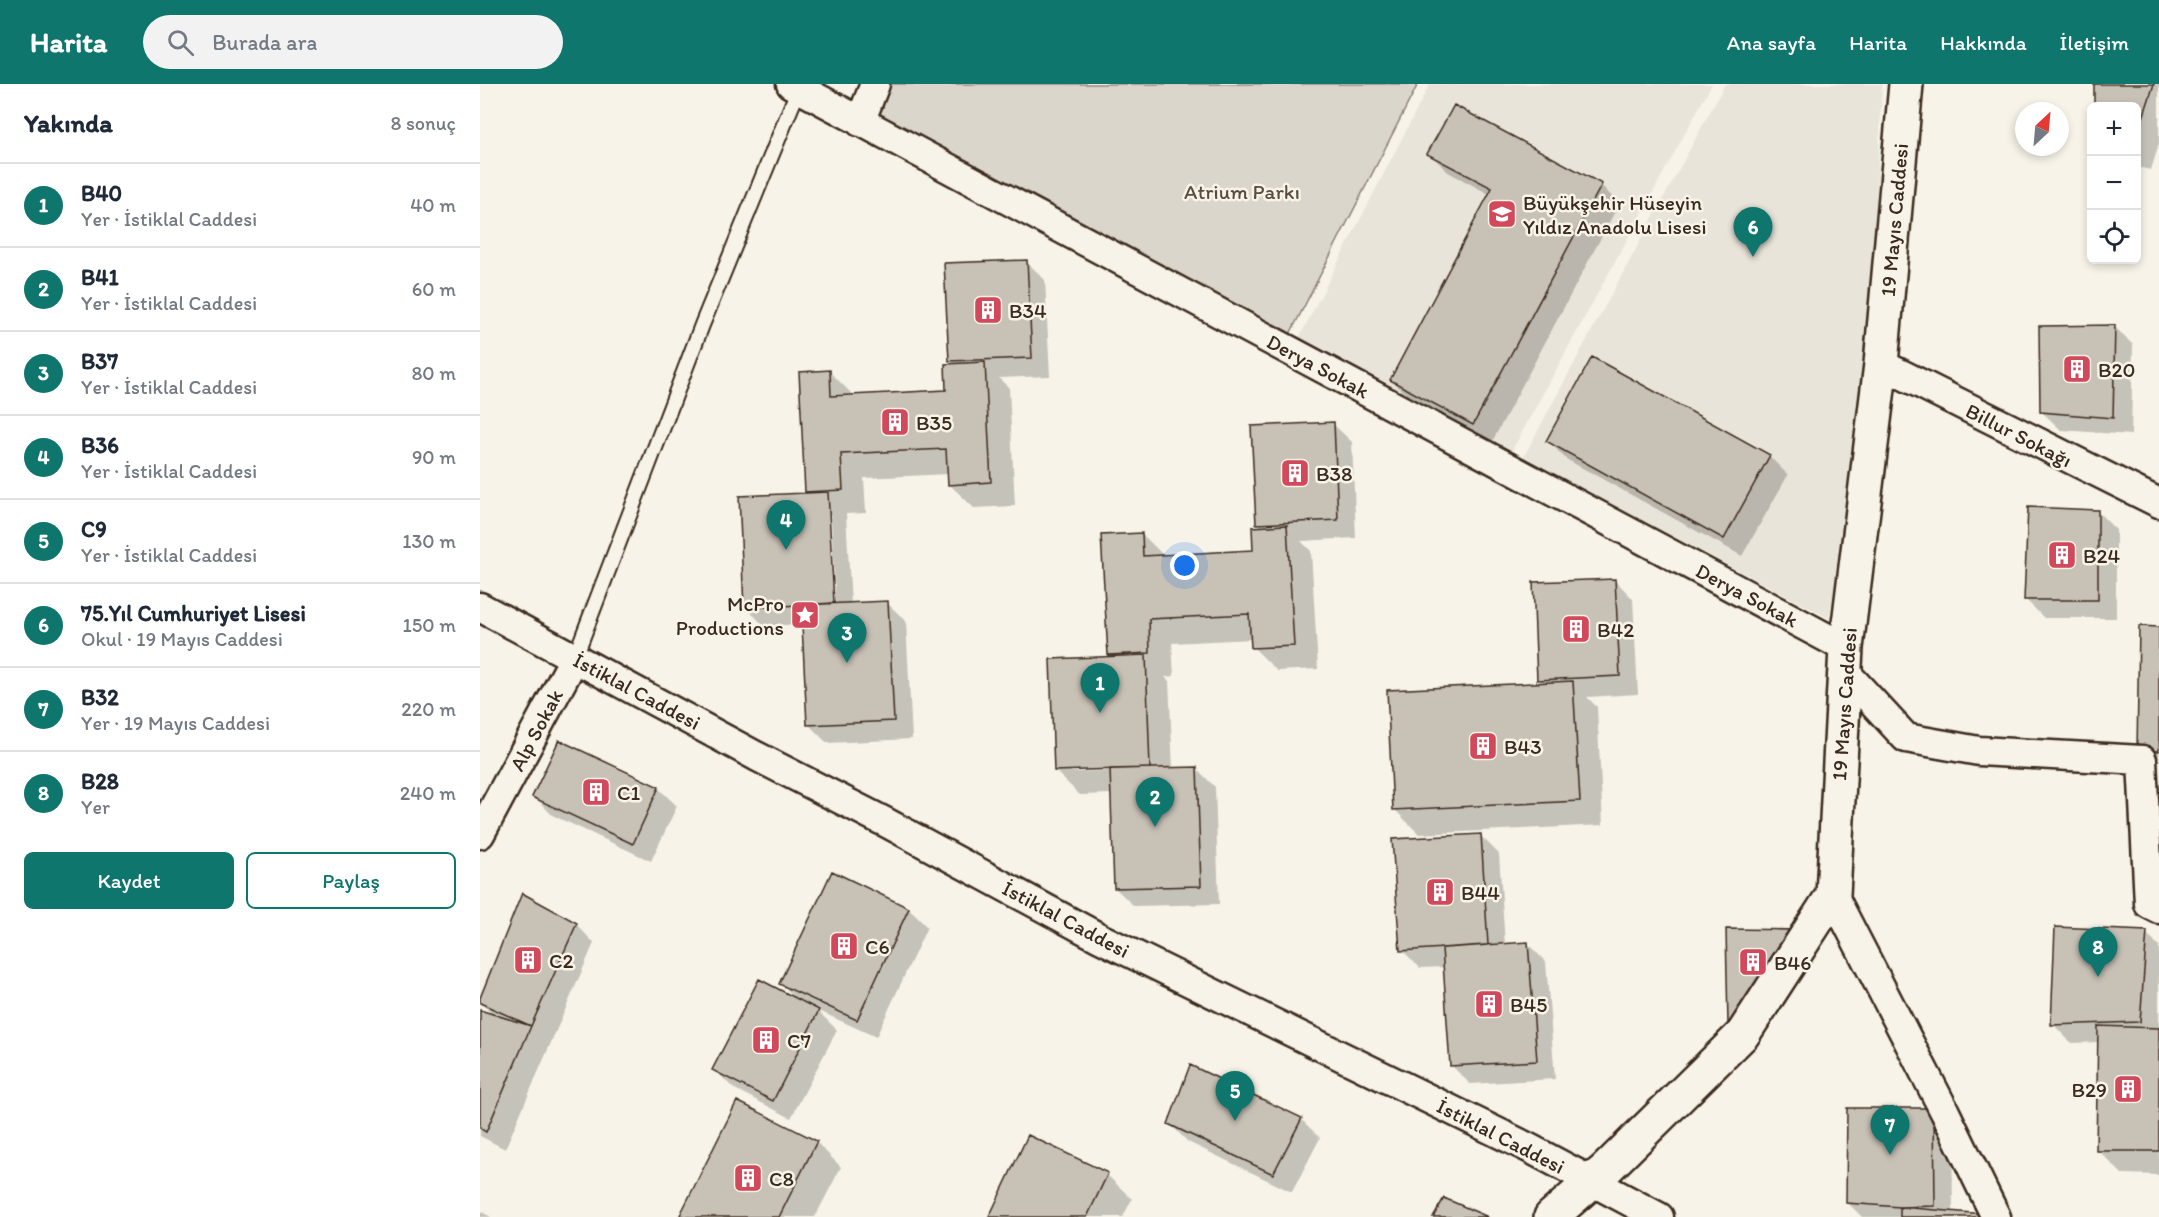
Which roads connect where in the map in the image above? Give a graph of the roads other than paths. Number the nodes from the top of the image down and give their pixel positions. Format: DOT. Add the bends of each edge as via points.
graph roads {
  1 [pos="875,84"];
  2 [pos="1906,84"];
  3 [pos="795,86"];
  4 [pos="860,122"];
  5 [pos="1881,364"];
  6 [pos="2159,503"];
  7 [pos="480,607"];
  8 [pos="575,657"];
  9 [pos="1846,660"];
  10 [pos="480,834"];
  11 [pos="1833,895"];
  12 [pos="2159,909"];
  13 [pos="1592,1182"];
  14 [pos="1551,1217"];
  15 [pos="1659,1217"];
  16 [pos="1996,1217"];
  1 -- 4 [label="street"];
  2 -- 5 [label="street, 19 Mayıs Caddesi"];
  3 -- 4 [label="street, Derya Sokak"];
  3 -- 8 [label="lane"];
  4 -- 9 [label="street, Derya Sokak"];
  5 -- 6 [label="street, Billur Sokağı"];
  5 -- 9 [label="street, 19 Mayıs Caddesi"];
  7 -- 8 [label="street, İstiklal Caddesi"];
  8 -- 10 [label="street, Alp Sokak"];
  8 -- 13 [label="street, İstiklal Caddesi" via="1100,938"];
  9 -- 11 [label="street, 19 Mayıs Caddesi"];
  9 -- 12 [label="street, Derya Sokak" via="1906,738 1979,751 2142,760 2149,904"];
  11 -- 13 [label="street, 19 Mayıs Caddesi" via="1743,1034"];
  11 -- 16 [label="street"];
  13 -- 14 [label="street, 19 Mayıs Caddesi"];
  13 -- 15 [label="street, İstiklal Caddesi"];
}
